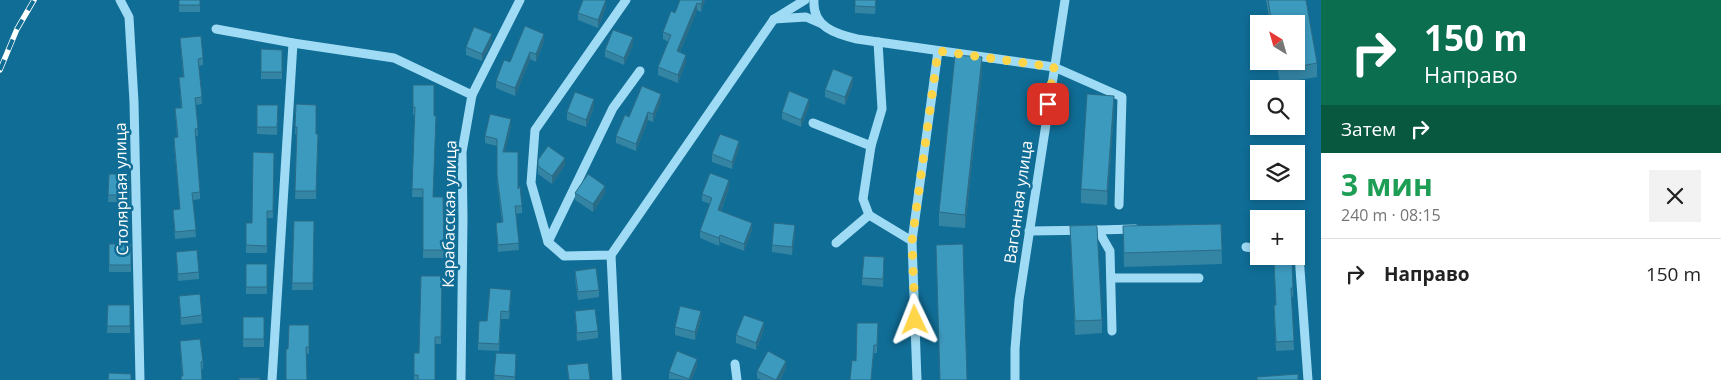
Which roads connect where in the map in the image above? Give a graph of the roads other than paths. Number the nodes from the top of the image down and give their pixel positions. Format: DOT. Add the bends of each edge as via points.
graph roads {
  1 [pos="120,0"];
  2 [pos="520,0"];
  3 [pos="626,0"];
  4 [pos="805,0"];
  5 [pos="814,0"];
  6 [pos="1065,0"];
  7 [pos="774,19"];
  8 [pos="822,24"];
  9 [pos="216,29"];
  10 [pos="878,42"];
  11 [pos="293,43"];
  12 [pos="938,51"];
  13 [pos="1054,67"];
  14 [pos="640,71"];
  15 [pos="472,95"];
  16 [pos="813,123"];
  17 [pos="871,146"];
  18 [pos="1119,205"];
  19 [pos="869,215"];
  20 [pos="1146,228"];
  21 [pos="1098,230"];
  22 [pos="1029,231"];
  23 [pos="912,241"];
  24 [pos="548,242"];
  25 [pos="836,242"];
  26 [pos="1246,247"];
  27 [pos="1250,248"];
  28 [pos="611,255"];
  29 [pos="1300,265"];
  30 [pos="1111,278"];
  31 [pos="1199,278"];
  32 [pos="1112,332"];
  33 [pos="735,364"];
  34 [pos="140,380"];
  35 [pos="272,380"];
  36 [pos="461,380"];
  37 [pos="617,380"];
  38 [pos="737,380"];
  39 [pos="916,380"];
  40 [pos="1015,380"];
  41 [pos="1308,380"];
  1 -- 34 [label="street, Столярная улица" via="128,17 134,102"];
  2 -- 15 [label="street, Карабасская улица"];
  3 -- 24 [label="street" via="535,130 531,183"];
  4 -- 7 [label="street"];
  5 -- 8 [label="street" via="813,10"];
  6 -- 13 [label="street, Вагонная улица"];
  7 -- 8 [label="street" via="806,17"];
  7 -- 28 [label="street"];
  8 -- 10 [label="street" via="837,34"];
  9 -- 11 [label="street"];
  10 -- 12 [label="street"];
  10 -- 17 [label="street" via="882,109"];
  11 -- 15 [label="street" via="394,58"];
  11 -- 35 [label="street"];
  12 -- 13 [label="street"];
  12 -- 23 [label="street"];
  13 -- 18 [label="street" via="1122,97"];
  13 -- 22 [label="street, Вагонная улица"];
  14 -- 24 [label="street" via="613,108"];
  15 -- 36 [label="street, Карабасская улица" via="462,152"];
  16 -- 17 [label="street"];
  17 -- 19 [label="street" via="863,199"];
  19 -- 23 [label="street"];
  19 -- 25 [label="street"];
  20 -- 21 [label="street"];
  21 -- 22 [label="street"];
  21 -- 30 [label="street" via="1110,252"];
  22 -- 40 [label="street, Вагонная улица" via="1019,300"];
  23 -- 39 [label="street"];
  24 -- 28 [label="street" via="564,256"];
  26 -- 27 [label="street"];
  28 -- 37 [label="street"];
  29 -- 41 [label="street"];
  30 -- 31 [label="street"];
  30 -- 32 [label="street"];
  33 -- 38 [label="street"];
}
